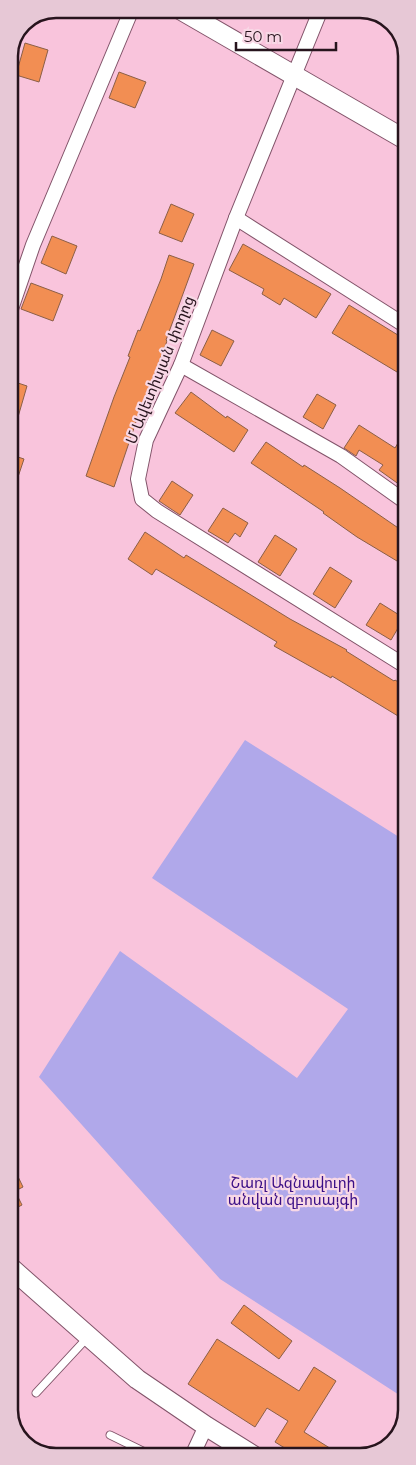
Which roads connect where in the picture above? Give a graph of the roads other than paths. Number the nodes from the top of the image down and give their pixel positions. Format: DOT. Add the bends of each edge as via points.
graph roads {
  1 [pos="128,18"];
  2 [pos="195,18"];
  3 [pos="317,18"];
  4 [pos="293,75"];
  5 [pos="398,135"];
  6 [pos="236,218"];
  7 [pos="18,289"];
  8 [pos="398,321"];
  9 [pos="181,365"];
  10 [pos="398,497"];
  11 [pos="398,661"];
  12 [pos="18,1274"];
  13 [pos="88,1336"];
  14 [pos="36,1392"];
  15 [pos="206,1426"];
  16 [pos="110,1435"];
  17 [pos="135,1447"];
  18 [pos="196,1447"];
  19 [pos="241,1448"];
  1 -- 7 [label="street" via="33,245"];
  2 -- 4 [label="main road"];
  3 -- 4 [label="street, Մ Ավետիսյան փողոց"];
  4 -- 5 [label="main road"];
  4 -- 6 [label="street, Մ Ավետիսյան փողոց"];
  6 -- 8 [label="street"];
  6 -- 9 [label="street, Մ Ավետիսյան փողոց"];
  9 -- 10 [label="street" via="341,456"];
  9 -- 11 [label="street, Մ Ավետիսյան փողոց" via="146,440 138,479 142,500"];
  12 -- 13 [label="main road"];
  13 -- 14 [label="lane"];
  13 -- 15 [label="main road" via="136,1379"];
  15 -- 18 [label="street"];
  15 -- 19 [label="main road"];
  16 -- 17 [label="lane"];
}
